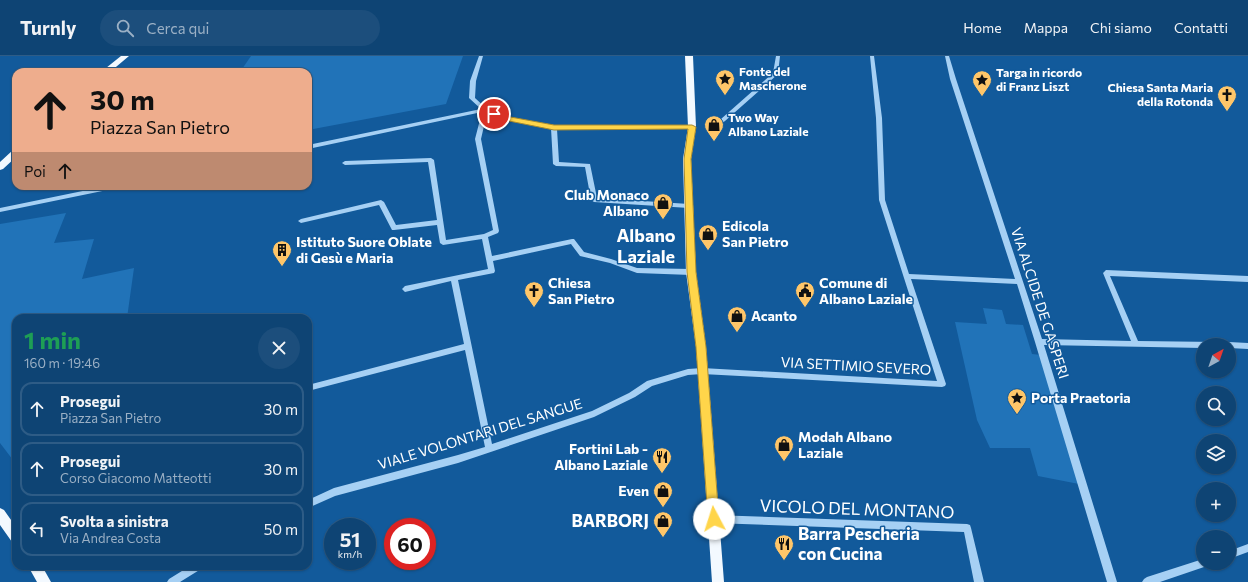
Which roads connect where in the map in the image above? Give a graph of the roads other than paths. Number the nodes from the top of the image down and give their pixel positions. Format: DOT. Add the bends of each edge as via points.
graph roads {
  1 [pos="125,56"];
  2 [pos="481,56"];
  3 [pos="689,56"];
  4 [pos="778,56"];
  5 [pos="872,56"];
  6 [pos="947,56"];
  7 [pos="110,68"];
  8 [pos="485,110"];
  9 [pos="554,127"];
  10 [pos="692,127"];
  11 [pos="711,128"];
  12 [pos="312,146"];
  13 [pos="12,156"];
  14 [pos="345,163"];
  15 [pos="0,166"];
  16 [pos="98,190"];
  17 [pos="689,206"];
  18 [pos="0,210"];
  19 [pos="301,221"];
  20 [pos="440,222"];
  21 [pos="485,236"];
  22 [pos="490,258"];
  23 [pos="691,272"];
  24 [pos="906,276"];
  25 [pos="454,278"];
  26 [pos="1248,279"];
  27 [pos="1020,282"];
  28 [pos="405,289"];
  29 [pos="1039,342"];
  30 [pos="1135,342"];
  31 [pos="1196,344"];
  32 [pos="1236,345"];
  33 [pos="468,346"];
  34 [pos="1248,346"];
  35 [pos="702,371"];
  36 [pos="312,387"];
  37 [pos="489,449"];
  38 [pos="312,502"];
  39 [pos="0,514"];
  40 [pos="714,519"];
  41 [pos="12,532"];
  42 [pos="1248,548"];
  43 [pos="1236,552"];
  44 [pos="1196,566"];
  45 [pos="37,570"];
  46 [pos="192,570"];
  47 [pos="45,582"];
  48 [pos="172,582"];
  49 [pos="718,582"];
  50 [pos="979,582"];
  51 [pos="1112,582"];
  52 [pos="1147,582"];
  1 -- 7 [label="main road"];
  2 -- 8 [label="street" via="473,80 472,98"];
  3 -- 10 [label="main road"];
  4 -- 11 [label="street" via="776,73"];
  5 -- 24 [label="street" via="879,118 882,200 886,206 887,217"];
  6 -- 27 [label="street, VIA ALCIDE DE GASPERI"];
  8 -- 9 [label="street" via="504,118"];
  8 -- 12 [label="street"];
  8 -- 21 [label="street" via="478,139 496,231"];
  9 -- 10 [label="street"];
  9 -- 17 [label="street" via="556,164 588,165 594,200"];
  10 -- 17 [label="main road" via="687,159"];
  13 -- 15 [label="main road"];
  14 -- 20 [label="street" via="431,160"];
  16 -- 18 [label="street"];
  17 -- 23 [label="main road"];
  19 -- 20 [label="street" via="381,202 394,228"];
  20 -- 21 [label="street" via="443,243"];
  21 -- 22 [label="street"];
  22 -- 23 [label="street" via="572,241 582,254 638,270"];
  22 -- 25 [label="street" via="492,271"];
  23 -- 35 [label="main road"];
  24 -- 27 [label="street"];
  24 -- 35 [label="street, VIA SETTIMIO SEVERO" via="942,384"];
  25 -- 28 [label="street"];
  25 -- 33 [label="street"];
  26 -- 30 [label="street" via="1106,272"];
  27 -- 29 [label="street, VIA ALCIDE DE GASPERI"];
  29 -- 30 [label="street"];
  29 -- 51 [label="street, VIA ALCIDE DE GASPERI"];
  30 -- 31 [label="street"];
  32 -- 34 [label="street"];
  33 -- 36 [label="street"];
  33 -- 37 [label="street"];
  35 -- 37 [label="street, VIALE VOLONTARI DEL SANGUE" via="688,372 650,383 594,414"];
  35 -- 40 [label="main road"];
  37 -- 38 [label="street, VIALE VOLONTARI DEL SANGUE" via="334,492"];
  39 -- 41 [label="main road"];
  40 -- 49 [label="main road"];
  40 -- 50 [label="street, VICOLO DEL MONTANO" via="967,528"];
  42 -- 43 [label="street"];
  44 -- 52 [label="street"];
  45 -- 47 [label="main road"];
  46 -- 48 [label="street"];
}
